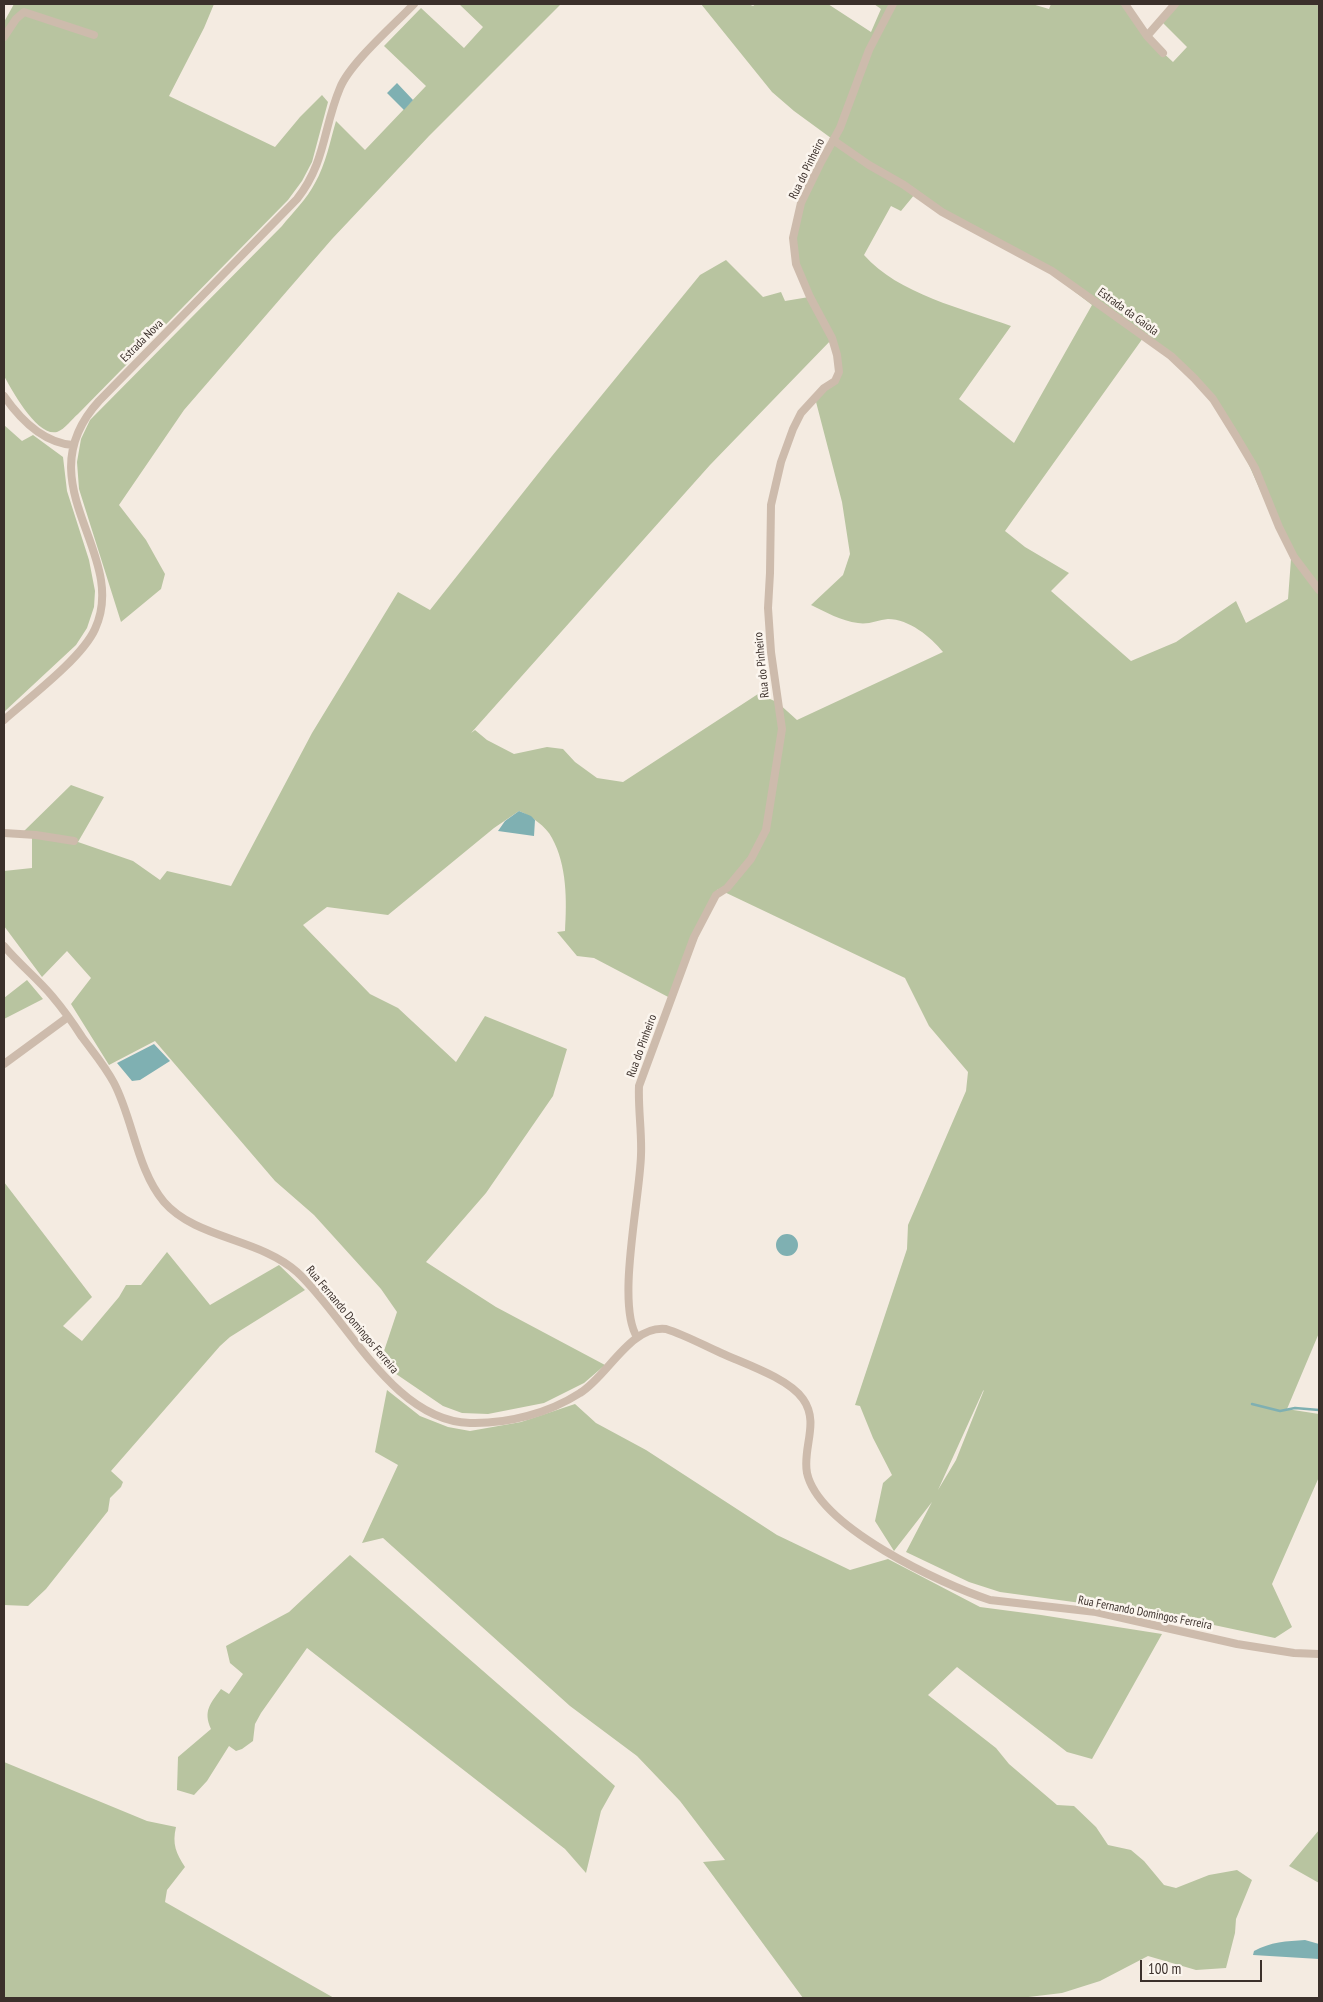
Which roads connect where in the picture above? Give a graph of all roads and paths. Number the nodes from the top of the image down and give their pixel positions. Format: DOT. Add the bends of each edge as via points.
graph roads {
  1 [pos="414,4"];
  2 [pos="893,4"];
  3 [pos="1125,4"];
  4 [pos="1175,4"];
  5 [pos="94,35"];
  6 [pos="1146,36"];
  7 [pos="4,37"];
  8 [pos="1163,53"];
  9 [pos="833,140"];
  10 [pos="4,396"];
  11 [pos="73,445"];
  12 [pos="1319,590"];
  13 [pos="4,720"];
  14 [pos="4,833"];
  15 [pos="74,841"];
  16 [pos="4,946"];
  17 [pos="68,1016"];
  18 [pos="4,1064"];
  19 [pos="637,1337"];
  20 [pos="1319,1654"];
  1 -- 11 [label="street, Estrada Nova" via="342,82 322,154 304,190 91,409 80,425"];
  2 -- 9 [label="street, Rua do Pinheiro" via="869,50"];
  3 -- 6 [label="street"];
  4 -- 6 [label="street"];
  5 -- 7 [label="street" via="24,12"];
  6 -- 8 [label="street"];
  9 -- 12 [label="street, Estrada da Gaiola" via="942,212 1052,271 1176,361 1212,399 1236,436 1255,468 1294,557"];
  9 -- 19 [label="street, Rua do Pinheiro" via="801,203 793,238 796,264 832,338 839,372 835,381 806,408 793,429 771,505 770,652 782,729 772,795 766,830 751,858 727,888 716,895 694,937 639,1086 641,1154 627,1295 630,1321"];
  10 -- 11 [label="street" via="16,413 51,440"];
  11 -- 13 [label="street, Estrada Nova" via="74,494 101,582 99,620 92,636 78,652"];
  14 -- 15 [label="street"];
  16 -- 17 [label="street, Rua Fernando Domingos Ferreira"];
  17 -- 18 [label="street"];
  17 -- 19 [label="street, Rua Fernando Domingos Ferreira" via="115,1086 149,1178 164,1202 193,1224 264,1251 290,1266 378,1370 399,1391 424,1408 452,1420 471,1423 538,1413 588,1388"];
  19 -- 20 [label="street, Rua Fernando Domingos Ferreira" via="652,1329 673,1331 796,1391 805,1401 810,1417 806,1461 808,1476 830,1508 870,1542 976,1595 996,1601 1096,1612 1260,1648"];
}
